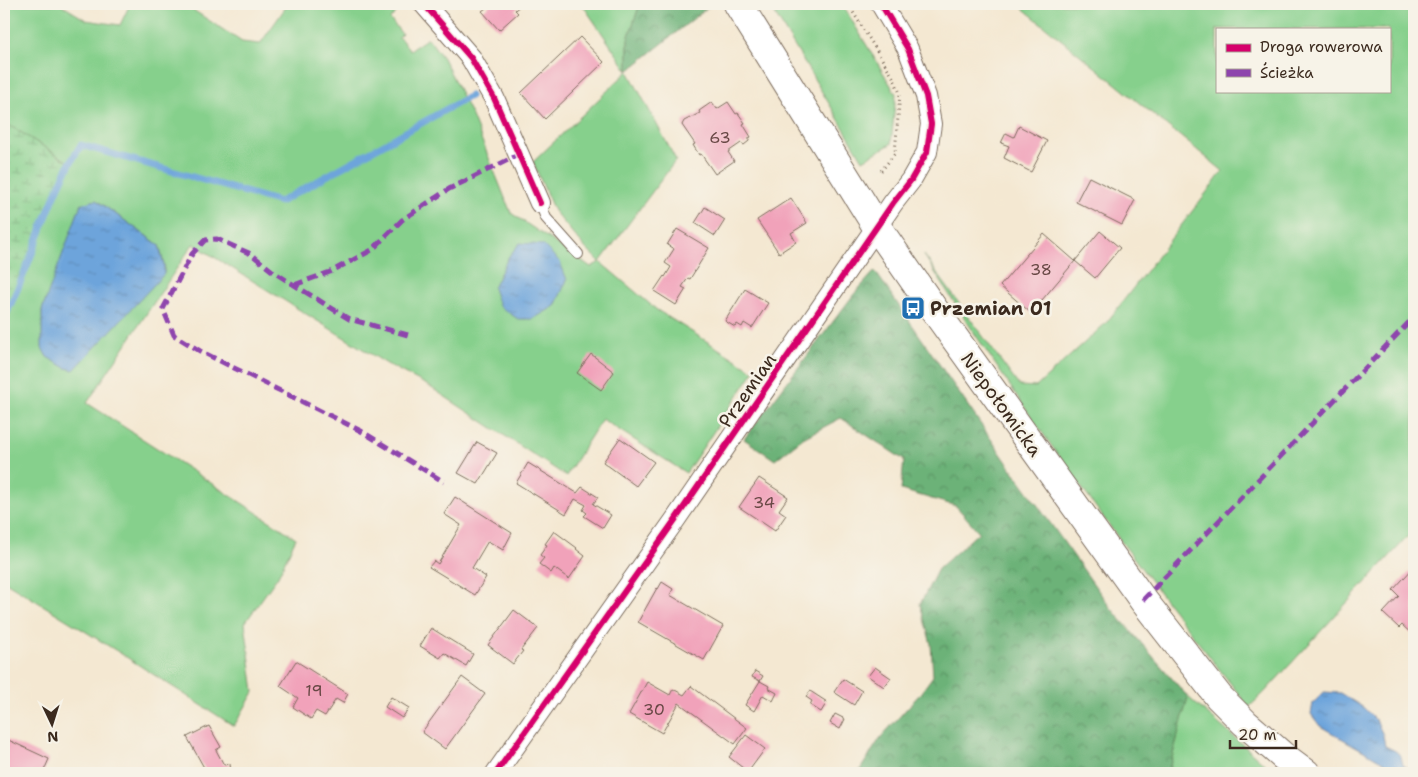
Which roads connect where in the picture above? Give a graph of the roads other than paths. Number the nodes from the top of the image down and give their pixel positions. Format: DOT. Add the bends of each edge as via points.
graph roads {
  1 [pos="424,4"];
  2 [pos="738,4"];
  3 [pos="881,4"];
  4 [pos="540,203"];
  5 [pos="877,227"];
  6 [pos="578,254"];
  7 [pos="496,773"];
  8 [pos="1306,773"];
  1 -- 4 [label="street" via="471,58 494,98"];
  2 -- 5 [label="main road, Niepołomicka"];
  3 -- 5 [label="street, Przemian" via="908,49 926,96 931,124 927,152"];
  4 -- 6 [label="lane" via="546,218"];
  5 -- 7 [label="street, Przemian"];
  5 -- 8 [label="main road, Niepołomicka" via="1148,607 1219,697"];
}
